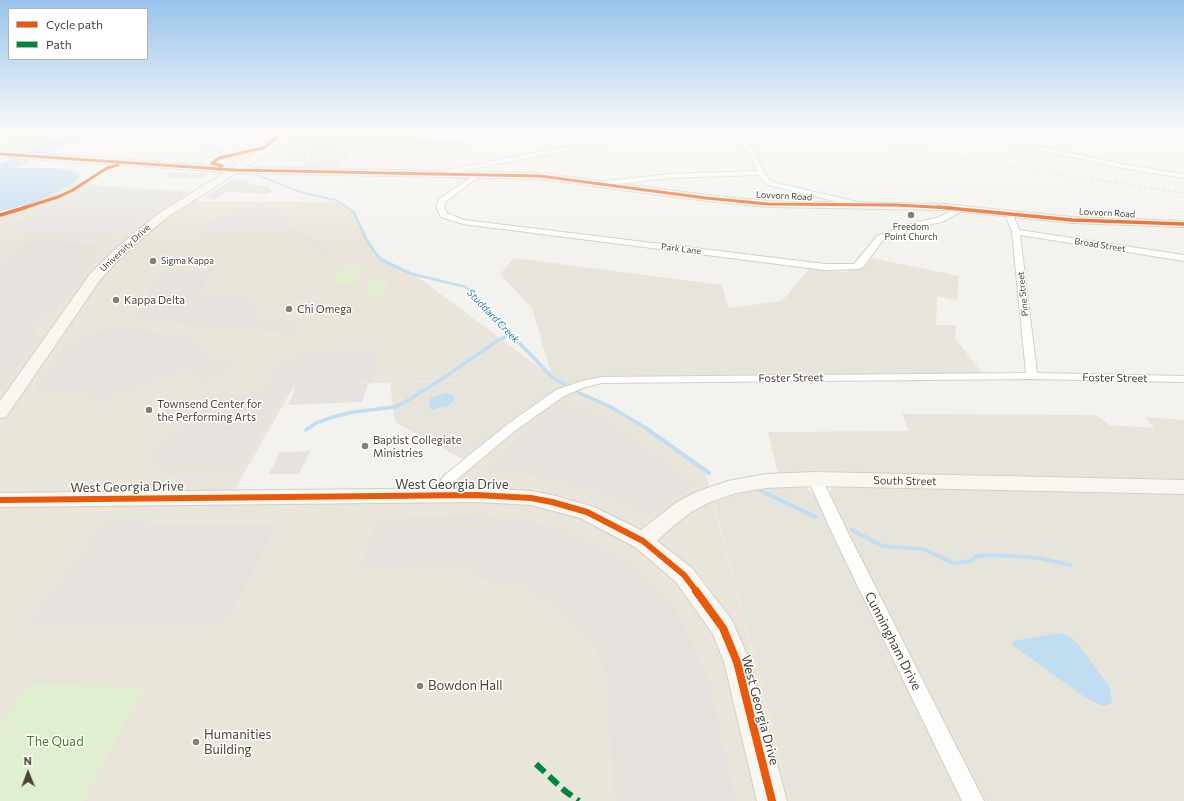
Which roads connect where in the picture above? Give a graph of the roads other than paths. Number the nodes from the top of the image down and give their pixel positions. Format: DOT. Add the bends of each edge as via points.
graph roads {
  1 [pos="227,169"];
  2 [pos="460,169"];
  3 [pos="760,169"];
  4 [pos="1148,169"];
  5 [pos="236,170"];
  6 [pos="762,173"];
  7 [pos="436,174"];
  8 [pos="479,174"];
  9 [pos="1184,176"];
  10 [pos="600,184"];
  11 [pos="859,205"];
  12 [pos="962,209"];
  13 [pos="1009,214"];
  14 [pos="1184,224"];
  15 [pos="1016,232"];
  16 [pos="1184,258"];
  17 [pos="1032,376"];
  18 [pos="1184,379"];
  19 [pos="0,413"];
  20 [pos="815,479"];
  21 [pos="1184,487"];
  22 [pos="436,495"];
  23 [pos="0,500"];
  24 [pos="643,541"];
  25 [pos="772,801"];
  26 [pos="973,801"];
  1 -- 5 [label="street, Lovvorn Road"];
  2 -- 7 [label="street"];
  3 -- 6 [label="street"];
  4 -- 9 [label="street"];
  5 -- 7 [label="street, Lovvorn Road"];
  5 -- 19 [label="street, University Drive" via="162,216 115,256 95,277"];
  6 -- 10 [label="street" via="669,176"];
  6 -- 11 [label="street" via="770,184"];
  7 -- 8 [label="street, Lovvorn Road"];
  8 -- 10 [label="street, Lovvorn Road" via="540,176"];
  8 -- 12 [label="street, Park Lane" via="442,201 440,207 444,215 463,222 825,267 856,267 880,238 939,220"];
  10 -- 11 [label="street, Lovvorn Road" via="768,204"];
  11 -- 12 [label="street, Lovvorn Road"];
  12 -- 13 [label="street, Lovvorn Road"];
  13 -- 14 [label="street, Lovvorn Road" via="1072,220"];
  13 -- 15 [label="street, Pine Street"];
  15 -- 16 [label="street, Broad Street"];
  15 -- 17 [label="street, Pine Street"];
  17 -- 18 [label="street, Foster Street"];
  17 -- 22 [label="street, Foster Street" via="609,380 589,383 560,393 512,427 451,477"];
  20 -- 21 [label="street, South Street"];
  20 -- 24 [label="street, South Street" via="752,483 703,497 684,507"];
  20 -- 26 [label="street, Cunningham Drive"];
  22 -- 23 [label="street, West Georgia Drive"];
  22 -- 24 [label="street, West Georgia Drive" via="507,496 552,502 587,512"];
  24 -- 25 [label="street, West Georgia Drive" via="684,575 723,628 737,662"];
}
